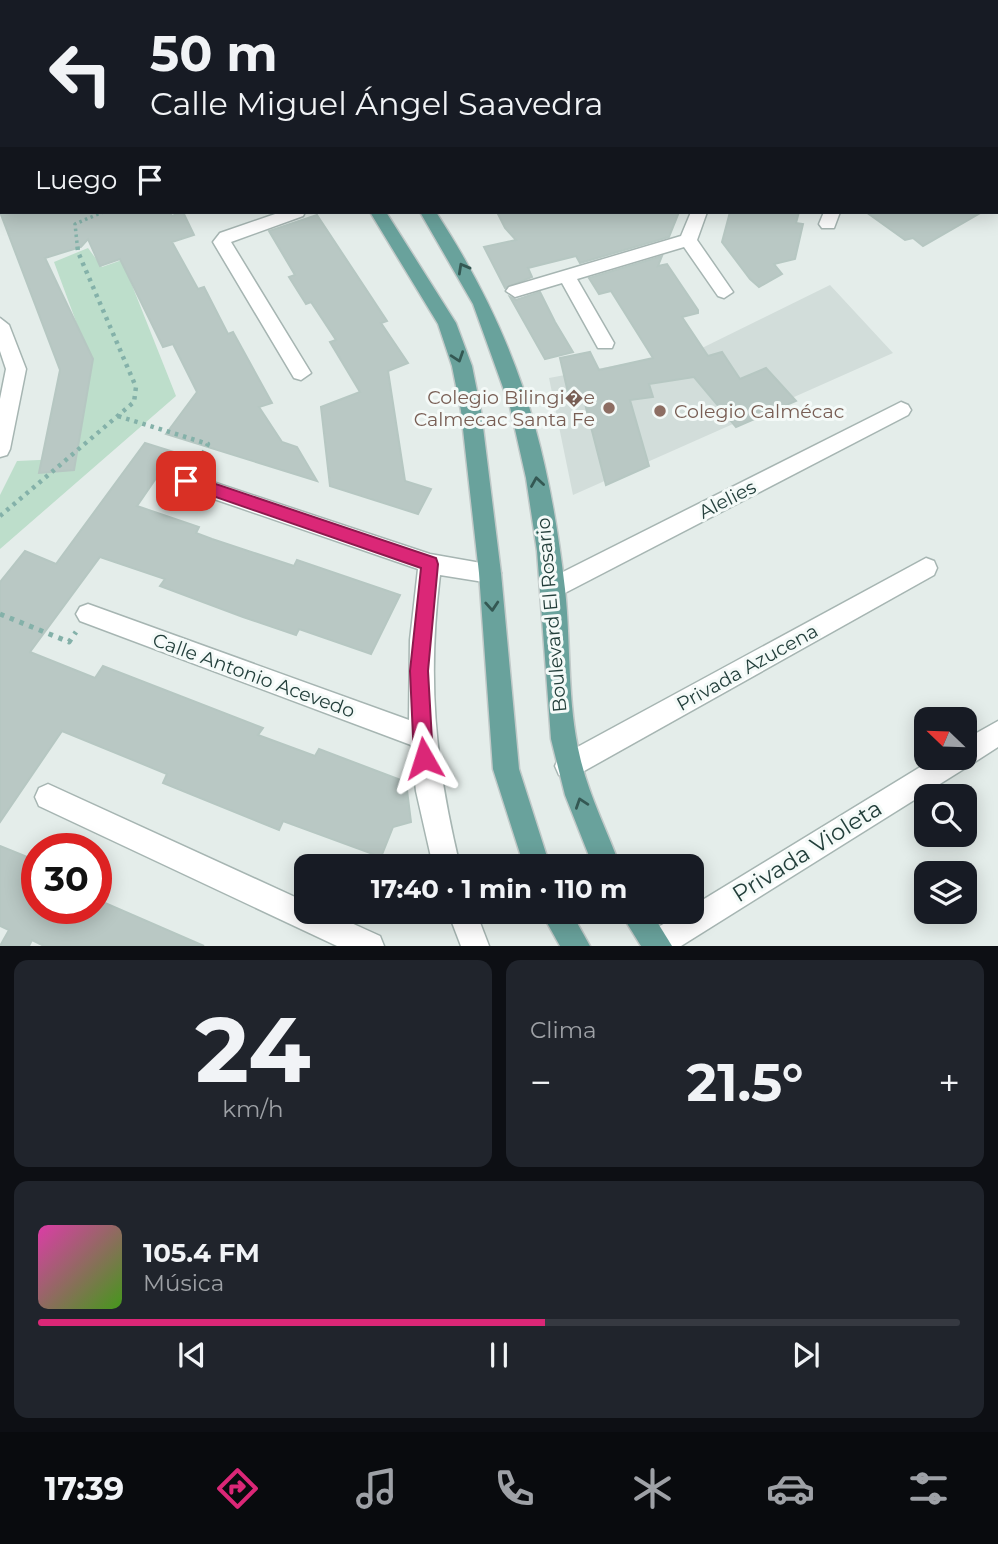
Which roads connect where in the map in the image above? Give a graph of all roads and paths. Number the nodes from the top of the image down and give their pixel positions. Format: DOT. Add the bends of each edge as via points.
graph roads {
  1 [pos="98,214"];
  2 [pos="242,214"];
  3 [pos="291,214"];
  4 [pos="379,214"];
  5 [pos="429,214"];
  6 [pos="698,214"];
  7 [pos="251,228"];
  8 [pos="688,240"];
  9 [pos="567,277"];
  10 [pos="515,291"];
  11 [pos="724,292"];
  12 [pos="0,325"];
  13 [pos="605,343"];
  14 [pos="300,373"];
  15 [pos="901,410"];
  16 [pos="118,416"];
  17 [pos="208,444"];
  18 [pos="0,449"];
  19 [pos="186,481"];
  20 [pos="0,516"];
  21 [pos="430,564"];
  22 [pos="926,568"];
  23 [pos="490,573"];
  24 [pos="553,588"];
  25 [pos="0,614"];
  26 [pos="88,614"];
  27 [pos="998,733"];
  28 [pos="420,736"];
  29 [pos="977,746"];
  30 [pos="568,766"];
  31 [pos="939,770"];
  32 [pos="48,797"];
  33 [pos="443,854"];
  34 [pos="533,854"];
  35 [pos="602,854"];
  36 [pos="467,924"];
  37 [pos="562,924"];
  38 [pos="642,924"];
  39 [pos="657,945"];
  40 [pos="370,946"];
  41 [pos="475,946"];
  42 [pos="576,946"];
  1 -- 16 [label="path" via="75,224 78,252 136,387 134,402"];
  2 -- 7 [label="street"];
  3 -- 7 [label="street"];
  4 -- 23 [label="main road, one-way" via="447,323 462,366"];
  24 -- 5 [label="main road, Boulevard El Rosario, one-way" via="537,474 517,395 483,306"];
  6 -- 8 [label="street"];
  7 -- 14 [label="street" via="226,237 223,246"];
  8 -- 9 [label="street"];
  8 -- 11 [label="street"];
  9 -- 10 [label="street"];
  9 -- 13 [label="street"];
  12 -- 18 [label="street" via="16,369"];
  15 -- 24 [label="street, Alelies"];
  16 -- 17 [label="path"];
  16 -- 20 [label="path"];
  19 -- 21 [label="street"];
  21 -- 23 [label="street"];
  21 -- 28 [label="street" via="419,671"];
  22 -- 30 [label="street, Privada Azucena"];
  23 -- 34 [label="main road, one-way" via="506,769"];
  24 -- 30 [label="main road, Boulevard El Rosario" via="560,719"];
  25 -- 26 [label="path" via="69,642"];
  26 -- 28 [label="street, Calle Antonio Acevedo"];
  27 -- 29 [label="street"];
  28 -- 33 [label="street"];
  35 -- 30 [label="main road, Boulevard El Rosario, one-way"];
  31 -- 39 [label="street, Privada Violeta"];
  32 -- 40 [label="street"];
  36 -- 41 [label="street"];
  37 -- 42 [label="main road"];
  38 -- 39 [label="main road"];
}
